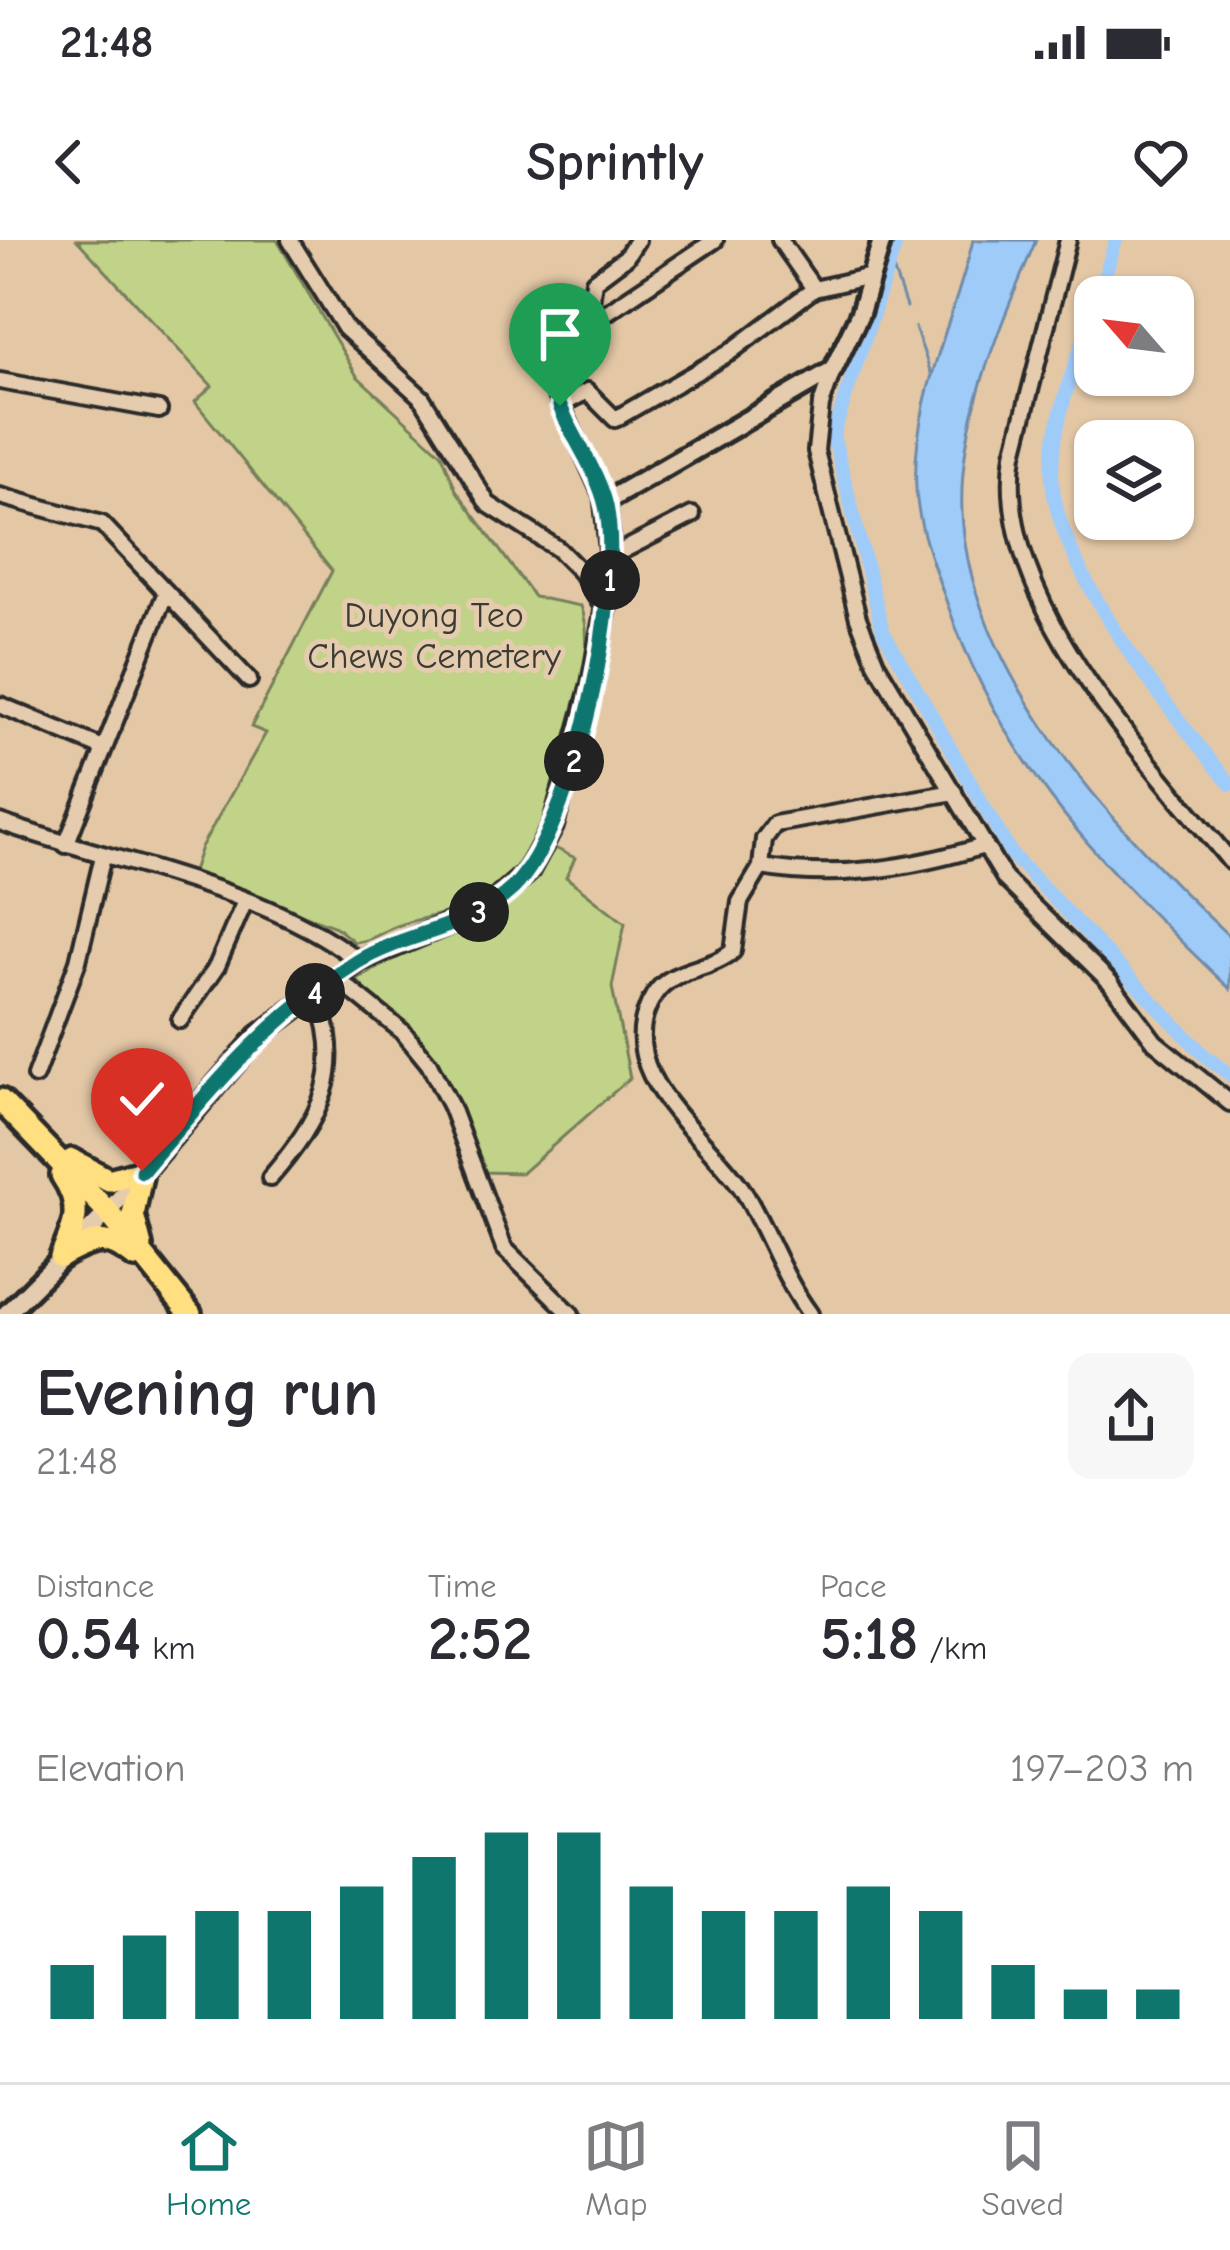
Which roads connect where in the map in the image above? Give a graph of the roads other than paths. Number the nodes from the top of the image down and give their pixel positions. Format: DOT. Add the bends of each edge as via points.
graph roads {
  1 [pos="290,240"];
  2 [pos="638,240"];
  3 [pos="715,240"];
  4 [pos="780,240"];
  5 [pos="882,240"];
  6 [pos="1068,240"];
  7 [pos="871,276"];
  8 [pos="814,289"];
  9 [pos="587,328"];
  10 [pos="833,370"];
  11 [pos="0,381"];
  12 [pos="560,406"];
  13 [pos="159,410"];
  14 [pos="0,496"];
  15 [pos="605,502"];
  16 [pos="692,515"];
  17 [pos="610,555"];
  18 [pos="581,572"];
  19 [pos="166,592"];
  20 [pos="604,609"];
  21 [pos="249,680"];
  22 [pos="0,705"];
  23 [pos="103,748"];
  24 [pos="954,792"];
  25 [pos="1,825"];
  26 [pos="66,845"];
  27 [pos="984,846"];
  28 [pos="103,856"];
  29 [pos="1230,861"];
  30 [pos="761,868"];
  31 [pos="245,902"];
  32 [pos="359,961"];
  33 [pos="336,978"];
  34 [pos="316,992"];
  35 [pos="181,1020"];
  36 [pos="35,1076"];
  37 [pos="0,1100"];
  38 [pos="1230,1102"];
  39 [pos="32,1130"];
  40 [pos="142,1171"];
  41 [pos="270,1178"];
  42 [pos="108,1211"];
  43 [pos="61,1257"];
  44 [pos="145,1257"];
  45 [pos="163,1280"];
  46 [pos="6,1314"];
  47 [pos="190,1314"];
  48 [pos="571,1314"];
  49 [pos="810,1314"];
  1 -- 18 [label="street" via="345,328 422,398 488,504"];
  2 -- 9 [label="street" via="594,281"];
  3 -- 9 [label="street"];
  4 -- 8 [label="street"];
  5 -- 7 [label="street"];
  6 -- 29 [label="street" via="1010,476 1018,547 1080,665"];
  7 -- 8 [label="street"];
  7 -- 10 [label="street"];
  8 -- 12 [label="street" via="729,353 615,419 587,391"];
  9 -- 12 [label="street" via="548,360"];
  10 -- 15 [label="street"];
  10 -- 24 [label="street" via="816,451 858,618"];
  11 -- 13 [label="street"];
  12 -- 15 [label="street"];
  14 -- 19 [label="street" via="102,524"];
  15 -- 17 [label="street"];
  16 -- 17 [label="street"];
  17 -- 18 [label="street"];
  17 -- 20 [label="street"];
  18 -- 20 [label="street"];
  19 -- 21 [label="street"];
  19 -- 23 [label="street"];
  20 -- 32 [label="street" via="572,770 528,872 487,908"];
  22 -- 23 [label="street"];
  23 -- 26 [label="street"];
  24 -- 27 [label="street"];
  24 -- 30 [label="street" via="782,820 764,838"];
  25 -- 26 [label="street"];
  26 -- 28 [label="street"];
  27 -- 30 [label="street" via="831,876"];
  27 -- 38 [label="street" via="1020,897 1110,982 1155,1042"];
  28 -- 31 [label="street"];
  28 -- 36 [label="street" via="78,962"];
  30 -- 49 [label="street" via="740,902 733,952 655,993 646,1023 648,1069 665,1103 742,1189"];
  31 -- 32 [label="street" via="318,933"];
  31 -- 35 [label="street"];
  32 -- 33 [label="street"];
  33 -- 34 [label="street"];
  33 -- 48 [label="street" via="429,1064 504,1248"];
  34 -- 40 [label="street" via="258,1036"];
  34 -- 41 [label="street" via="329,1028 321,1107"];
  37 -- 39 [label="main road"];
  39 -- 40 [label="main road" via="94,1176 124,1179"];
  39 -- 42 [label="main road"];
  39 -- 43 [label="main road" via="75,1194 76,1224"];
  40 -- 42 [label="street"];
  40 -- 44 [label="main road" via="133,1226"];
  42 -- 43 [label="street"];
  42 -- 44 [label="main road"];
  43 -- 45 [label="main road" via="88,1241 115,1241"];
  43 -- 46 [label="street"];
  44 -- 45 [label="main road"];
  45 -- 47 [label="main road"];
}
